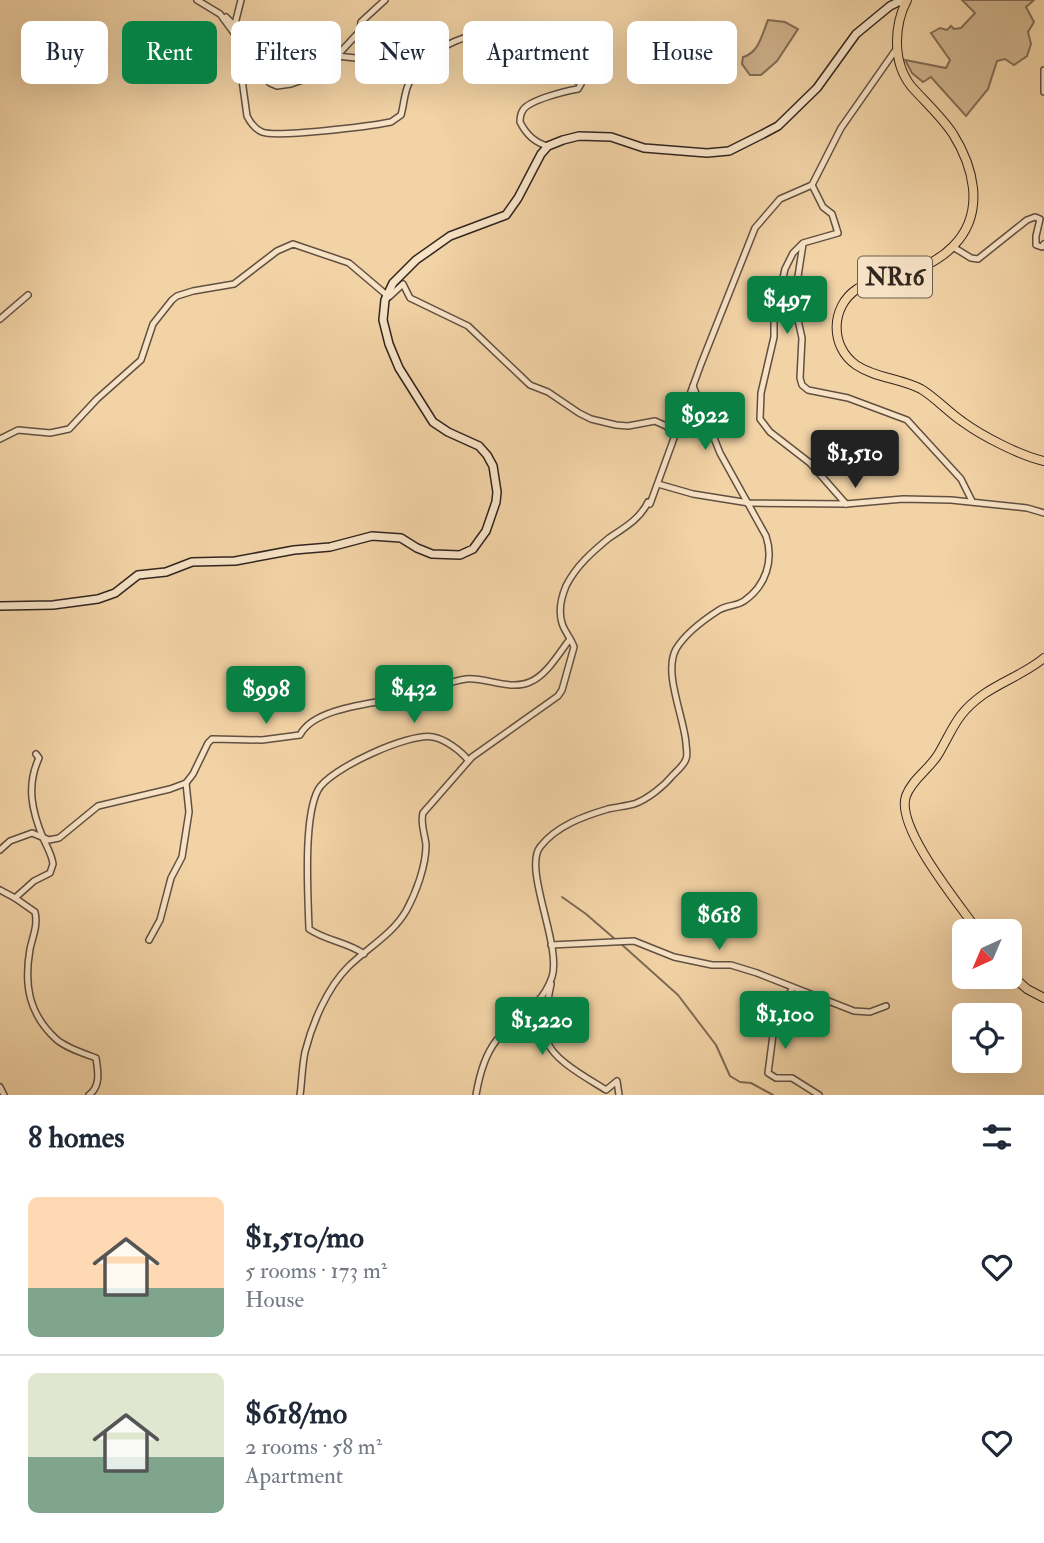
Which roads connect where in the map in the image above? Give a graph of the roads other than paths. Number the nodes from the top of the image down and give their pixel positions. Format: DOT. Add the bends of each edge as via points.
graph roads {
  1 [pos="241,0"];
  2 [pos="385,0"];
  3 [pos="201,1"];
  4 [pos="907,1"];
  5 [pos="220,14"];
  6 [pos="231,21"];
  7 [pos="236,21"];
  8 [pos="449,44"];
  9 [pos="897,48"];
  10 [pos="341,51"];
  11 [pos="1044,70"];
  12 [pos="273,84"];
  13 [pos="291,84"];
  14 [pos="409,84"];
  15 [pos="1044,92"];
  16 [pos="548,146"];
  17 [pos="812,185"];
  18 [pos="803,243"];
  19 [pos="1044,244"];
  20 [pos="953,247"];
  21 [pos="28,295"];
  22 [pos="386,295"];
  23 [pos="0,318"];
  24 [pos="693,386"];
  25 [pos="676,432"];
  26 [pos="0,439"];
  27 [pos="1044,461"];
  28 [pos="658,484"];
  29 [pos="972,501"];
  30 [pos="749,503"];
  31 [pos="846,504"];
  32 [pos="1044,513"];
  33 [pos="0,606"];
  34 [pos="570,639"];
  35 [pos="1044,658"];
  36 [pos="36,754"];
  37 [pos="468,760"];
  38 [pos="186,783"];
  39 [pos="43,838"];
  40 [pos="0,850"];
  41 [pos="0,890"];
  42 [pos="15,898"];
  43 [pos="970,919"];
  44 [pos="149,940"];
  45 [pos="551,945"];
  46 [pos="364,954"];
  47 [pos="552,977"];
  48 [pos="1022,985"];
  49 [pos="792,988"];
  50 [pos="1044,999"];
  51 [pos="886,1006"];
  52 [pos="0,1087"];
  53 [pos="4,1095"];
  54 [pos="89,1095"];
  55 [pos="300,1095"];
  56 [pos="476,1095"];
  57 [pos="619,1095"];
  58 [pos="819,1095"];
  1 -- 7 [label="street"];
  2 -- 10 [label="street" via="361,22 360,31"];
  3 -- 5 [label="street"];
  4 -- 9 [label="main road, NR16"];
  4 -- 16 [label="main road" via="890,6 856,34 817,88 778,126 737,147 707,153 652,149 592,136"];
  5 -- 6 [label="street"];
  5 -- 14 [label="street" via="237,40 247,116 264,132 391,122 401,115"];
  8 -- 16 [label="street" via="479,35 517,37 581,84 523,110 520,122 525,131"];
  9 -- 17 [label="street" via="841,128"];
  9 -- 20 [label="main road, NR16" via="909,83 953,133 968,164 972,212"];
  11 -- 15 [label="street"];
  12 -- 13 [label="street"];
  16 -- 22 [label="main road" via="506,215 450,236 416,260"];
  17 -- 18 [label="street" via="838,232"];
  17 -- 24 [label="street" via="780,199 758,224"];
  18 -- 29 [label="street" via="794,302 802,338 802,385 906,420 961,479"];
  18 -- 31 [label="street" via="783,275 760,419 810,463"];
  19 -- 20 [label="street" via="1036,245 1040,219 1035,216 978,259"];
  20 -- 27 [label="main road, NR16" via="917,270 868,283 852,293 837,316 841,350 867,371 919,389 964,423"];
  21 -- 23 [label="street"];
  22 -- 25 [label="street" via="403,284 411,298 471,328 530,385 591,419 628,426 655,421"];
  22 -- 26 [label="street" via="349,263 287,245 234,284 180,294 172,300 153,324 141,360 67,430 18,430"];
  22 -- 33 [label="main road" via="383,316 389,344 430,418 479,446 493,466 496,502 476,547 464,554 441,555 419,550 401,538 372,536 330,547 195,562 163,573 138,575 115,593 98,599"];
  24 -- 25 [label="street"];
  24 -- 30 [label="street" via="720,453"];
  25 -- 28 [label="street"];
  28 -- 30 [label="street"];
  28 -- 34 [label="street" via="645,511 572,574 561,597 560,614"];
  29 -- 31 [label="street" via="904,499"];
  29 -- 32 [label="street"];
  30 -- 31 [label="street"];
  30 -- 45 [label="street" via="770,551 761,584 742,603 722,608 702,622 675,652 673,676 686,734 686,759 663,785 638,802 564,826 537,852 537,879"];
  34 -- 37 [label="street" via="574,647 560,693"];
  34 -- 38 [label="street" via="541,674 524,684 453,681 418,694 318,717 300,735 212,739"];
  35 -- 43 [label="main road" via="962,712 939,754 909,788 904,803 916,841"];
  36 -- 39 [label="street" via="31,802"];
  37 -- 46 [label="street" via="422,816 425,857 407,908"];
  37 -- 46 [label="street" via="441,740 420,737 349,763 318,788 311,811 309,929"];
  38 -- 39 [label="street" via="98,806 62,837"];
  38 -- 44 [label="street" via="189,812 182,857"];
  39 -- 40 [label="street" via="29,834"];
  39 -- 42 [label="street" via="52,858 50,873"];
  41 -- 42 [label="street"];
  42 -- 54 [label="street" via="36,912 27,972 31,1007 57,1040 96,1058 99,1076"];
  45 -- 47 [label="street"];
  45 -- 49 [label="street" via="634,941 674,957 731,965"];
  46 -- 55 [label="street" via="340,977 315,1022 304,1054"];
  47 -- 56 [label="street" via="529,1013 495,1042"];
  47 -- 57 [label="street" via="547,1040 565,1063 606,1090 617,1081"];
  48 -- 50 [label="main road"];
  49 -- 51 [label="street" via="853,1011 870,1012"];
  49 -- 58 [label="street" via="773,1035 768,1073 792,1078"];
  52 -- 53 [label="street"];
}
